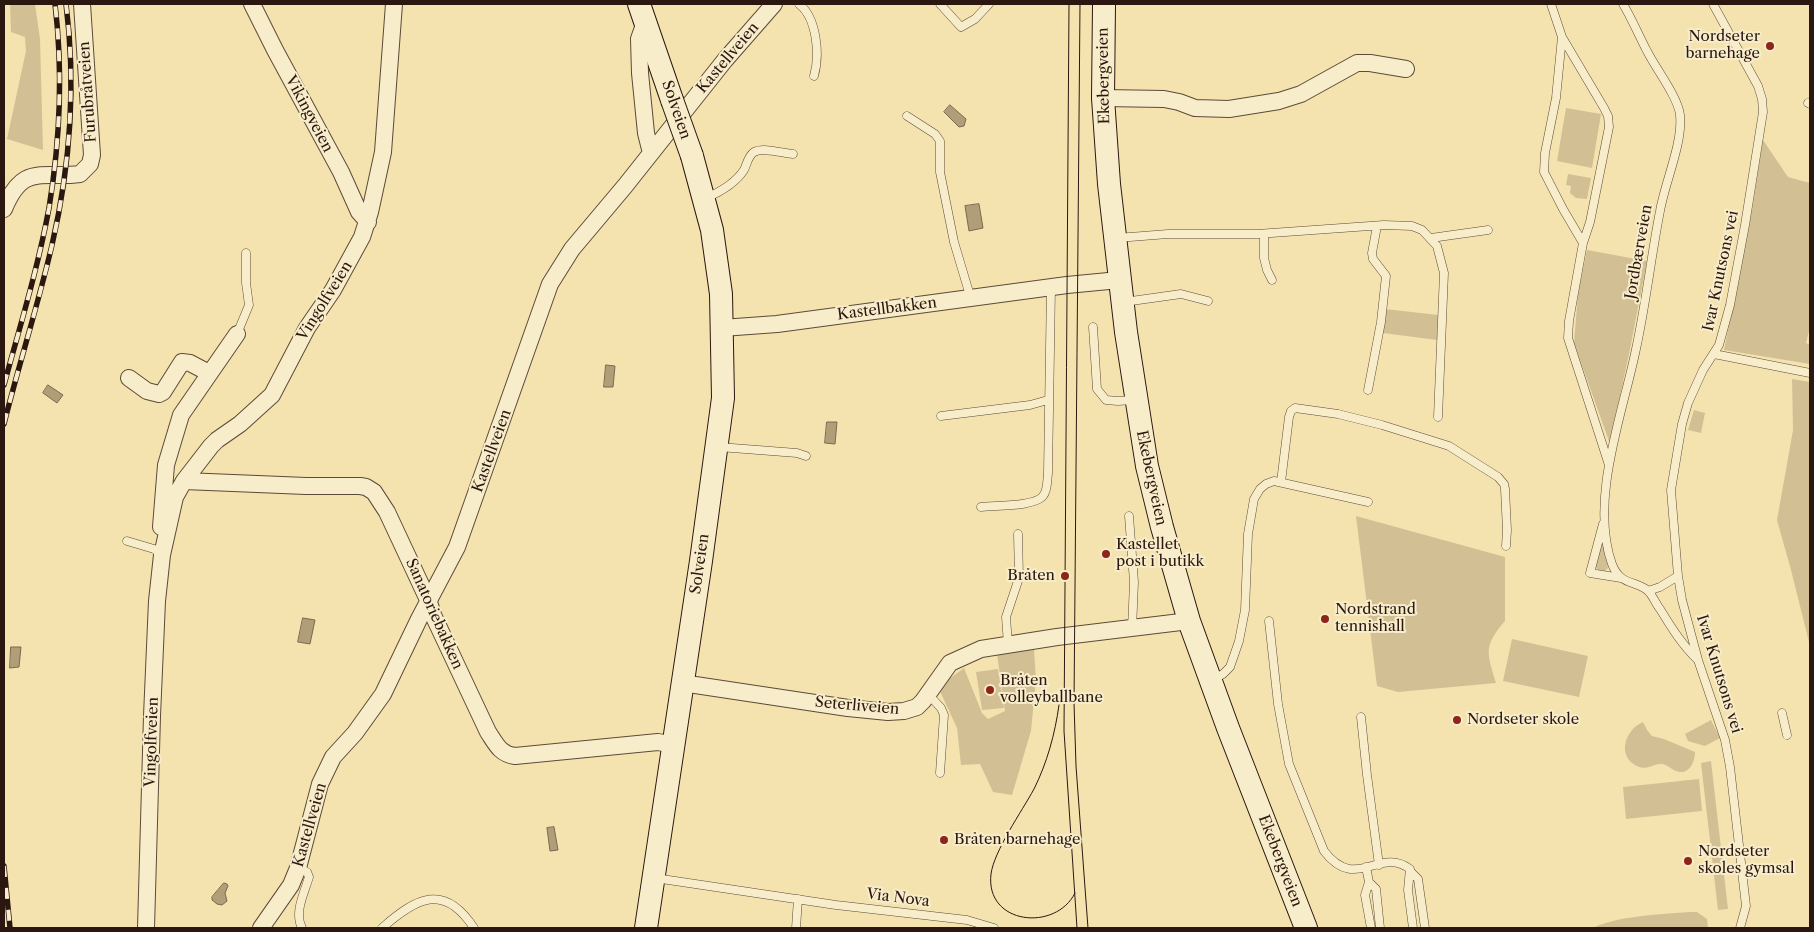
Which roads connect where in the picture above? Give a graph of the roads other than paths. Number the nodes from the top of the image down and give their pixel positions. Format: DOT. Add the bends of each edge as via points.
graph roads {
  1 [pos="82,4"];
  2 [pos="252,4"];
  3 [pos="394,4"];
  4 [pos="774,4"];
  5 [pos="799,4"];
  6 [pos="940,4"];
  7 [pos="989,4"];
  8 [pos="1104,4"];
  9 [pos="1550,4"];
  10 [pos="1623,4"];
  11 [pos="1713,4"];
  12 [pos="642,13"];
  13 [pos="1562,37"];
  14 [pos="1406,69"];
  15 [pos="814,76"];
  16 [pos="1103,98"];
  17 [pos="906,116"];
  18 [pos="651,153"];
  19 [pos="793,154"];
  20 [pos="704,199"];
  21 [pos="4,209"];
  22 [pos="368,222"];
  23 [pos="1376,226"];
  24 [pos="1488,230"];
  25 [pos="1264,234"];
  26 [pos="1115,238"];
  27 [pos="1431,238"];
  28 [pos="1583,243"];
  29 [pos="246,252"];
  30 [pos="1119,280"];
  31 [pos="1272,280"];
  32 [pos="1051,287"];
  33 [pos="971,299"];
  34 [pos="1208,301"];
  35 [pos="1122,302"];
  36 [pos="1093,326"];
  37 [pos="722,328"];
  38 [pos="237,334"];
  39 [pos="1714,354"];
  40 [pos="209,373"];
  41 [pos="1810,373"];
  42 [pos="129,378"];
  43 [pos="1368,390"];
  44 [pos="1048,400"];
  45 [pos="1136,400"];
  46 [pos="941,416"];
  47 [pos="1438,417"];
  48 [pos="717,447"];
  49 [pos="806,456"];
  50 [pos="1609,466"];
  51 [pos="184,481"];
  52 [pos="1281,482"];
  53 [pos="1368,502"];
  54 [pos="981,507"];
  55 [pos="1129,516"];
  56 [pos="1605,517"];
  57 [pos="1018,534"];
  58 [pos="127,541"];
  59 [pos="1506,546"];
  60 [pos="162,555"];
  61 [pos="1678,576"];
  62 [pos="1621,578"];
  63 [pos="1648,591"];
  64 [pos="429,602"];
  65 [pos="1189,621"];
  66 [pos="1268,621"];
  67 [pos="1132,629"];
  68 [pos="1008,644"];
  69 [pos="1698,660"];
  70 [pos="1211,681"];
  71 [pos="682,682"];
  72 [pos="928,694"];
  73 [pos="1782,713"];
  74 [pos="1361,717"];
  75 [pos="1787,735"];
  76 [pos="675,745"];
  77 [pos="940,773"];
  78 [pos="1378,865"];
  79 [pos="298,868"];
  80 [pos="1366,868"];
  81 [pos="1410,871"];
  82 [pos="654,878"];
  83 [pos="1369,882"];
  84 [pos="798,899"];
  85 [pos="146,928"];
  86 [pos="261,928"];
  87 [pos="302,928"];
  88 [pos="382,928"];
  89 [pos="474,928"];
  90 [pos="646,928"];
  91 [pos="796,928"];
  92 [pos="994,928"];
  93 [pos="1306,928"];
  94 [pos="1371,928"];
  95 [pos="1380,928"];
  96 [pos="1413,928"];
  97 [pos="1425,928"];
  98 [pos="1740,928"];
  1 -- 21 [label="street, Furubråtveien" via="90,164 83,178 48,174 32,176 14,189"];
  2 -- 22 [label="street, Vikingveien" via="359,212"];
  3 -- 22 [label="street, Vingolfveien" via="383,152"];
  4 -- 18 [label="street, Kastellveien"];
  5 -- 15 [label="lane" via="805,8 813,26 817,61"];
  6 -- 7 [label="lane" via="961,27 975,19"];
  8 -- 16 [label="main road, Ekebergveien"];
  9 -- 13 [label="lane"];
  10 -- 50 [label="lane, Jordbærveien" via="1676,102 1680,124 1660,212 1636,349"];
  11 -- 39 [label="lane, Ivar Knutsons vei" via="1758,86 1763,112 1730,305"];
  12 -- 18 [label="street, Solveien" via="640,73"];
  12 -- 20 [label="main road, Solveien, bridge"];
  13 -- 28 [label="lane" via="1544,172"];
  13 -- 28 [label="lane" via="1604,108 1609,123"];
  14 -- 16 [label="street" via="1357,63 1301,94 1229,109 1195,108 1164,99"];
  16 -- 26 [label="main road, Ekebergveien"];
  17 -- 33 [label="lane" via="935,134 940,141 940,172 954,242"];
  18 -- 64 [label="street, Kastellveien" via="572,249 550,284 457,547"];
  19 -- 20 [label="lane" via="754,152 743,171 724,189"];
  20 -- 37 [label="main road, Solveien" via="712,230"];
  22 -- 51 [label="street, Vingolfveien" via="351,259 307,328 272,395 217,440"];
  23 -- 25 [label="lane"];
  23 -- 27 [label="lane" via="1412,226"];
  23 -- 43 [label="lane" via="1372,253 1386,276"];
  24 -- 27 [label="lane"];
  25 -- 26 [label="lane" via="1168,234"];
  25 -- 31 [label="lane" via="1264,258"];
  26 -- 30 [label="main road, Ekebergveien"];
  27 -- 47 [label="lane" via="1437,246 1444,273"];
  28 -- 50 [label="lane" via="1568,338"];
  29 -- 38 [label="lane" via="249,305"];
  30 -- 32 [label="street, Kastellbakken"];
  30 -- 35 [label="main road, Ekebergveien"];
  32 -- 33 [label="street, Kastellbakken"];
  32 -- 44 [label="lane"];
  33 -- 37 [label="street, Kastellbakken"];
  34 -- 35 [label="lane" via="1181,294"];
  35 -- 45 [label="main road, Ekebergveien"];
  36 -- 45 [label="lane" via="1097,389 1106,400"];
  37 -- 48 [label="main road, Solveien" via="723,398"];
  38 -- 40 [label="street"];
  39 -- 41 [label="lane"];
  39 -- 61 [label="lane, Ivar Knutsons vei" via="1688,403 1673,468 1670,490"];
  40 -- 42 [label="street" via="182,362 159,394 147,391"];
  40 -- 60 [label="street" via="181,416 174,434 163,490"];
  44 -- 46 [label="lane"];
  44 -- 54 [label="lane" via="1045,495 1029,502"];
  45 -- 65 [label="main road, Ekebergveien" via="1156,505"];
  48 -- 49 [label="lane"];
  48 -- 71 [label="main road, Solveien"];
  50 -- 56 [label="lane, Jordbærveien"];
  51 -- 60 [label="street, Vingolfveien" via="175,497"];
  51 -- 64 [label="street, Sanatoriebakken" via="366,487 374,492 387,512"];
  52 -- 53 [label="lane"];
  52 -- 59 [label="lane" via="1289,417 1295,408 1382,425 1449,446 1498,477 1505,489"];
  52 -- 70 [label="lane" via="1266,484 1254,499 1248,534 1245,610 1239,641 1230,668"];
  55 -- 67 [label="lane" via="1134,582"];
  56 -- 62 [label="lane" via="1606,542 1613,566"];
  56 -- 62 [label="lane" via="1590,573"];
  57 -- 68 [label="lane" via="1019,578 1006,617"];
  58 -- 60 [label="lane" via="154,549"];
  60 -- 85 [label="street, Vingolfveien" via="153,688"];
  61 -- 63 [label="lane"];
  61 -- 69 [label="lane, Ivar Knutsons vei"];
  62 -- 63 [label="lane"];
  63 -- 69 [label="lane" via="1686,649"];
  64 -- 76 [label="street, Sanatoriebakken" via="488,732 506,755 524,756 658,742"];
  64 -- 79 [label="street, Kastellveien" via="383,694 333,757 320,784"];
  65 -- 67 [label="street, Seterliveien"];
  65 -- 70 [label="main road, Ekebergveien"];
  66 -- 80 [label="lane" via="1289,764 1328,856 1347,870"];
  67 -- 68 [label="street, Seterliveien"];
  68 -- 72 [label="street, Seterliveien" via="981,649 950,664"];
  69 -- 98 [label="lane, Ivar Knutsons vei" via="1725,740 1730,767 1746,906"];
  70 -- 93 [label="main road, Ekebergveien"];
  71 -- 72 [label="street, Seterliveien" via="888,712 904,712 917,707"];
  71 -- 76 [label="main road, Solveien"];
  72 -- 77 [label="lane" via="944,715"];
  73 -- 75 [label="lane"];
  74 -- 78 [label="lane"];
  76 -- 82 [label="main road, Solveien"];
  78 -- 80 [label="lane"];
  78 -- 81 [label="lane" via="1400,863"];
  79 -- 86 [label="street, Kastellveien"];
  79 -- 87 [label="lane" via="307,872 309,877 299,908"];
  80 -- 83 [label="lane"];
  81 -- 96 [label="lane" via="1408,884"];
  81 -- 97 [label="lane" via="1418,879"];
  82 -- 84 [label="lane, Via Nova"];
  82 -- 90 [label="main road, Solveien"];
  83 -- 94 [label="lane" via="1365,895"];
  83 -- 95 [label="lane" via="1376,889"];
  84 -- 91 [label="lane"];
  84 -- 92 [label="lane, Via Nova" via="967,920"];
  88 -- 89 [label="lane" via="409,906 422,900 449,902 466,916"];
}
